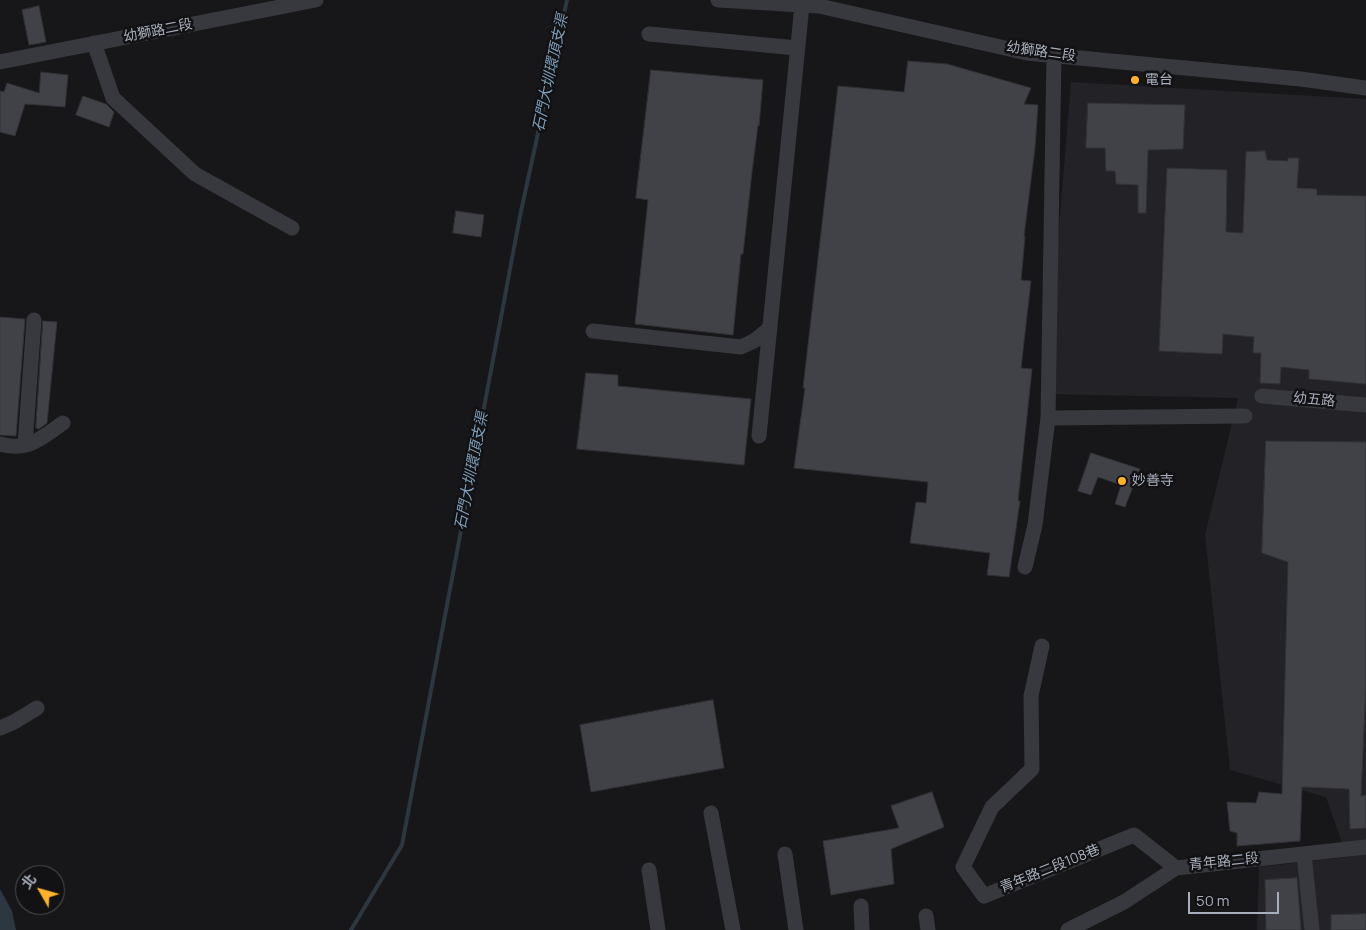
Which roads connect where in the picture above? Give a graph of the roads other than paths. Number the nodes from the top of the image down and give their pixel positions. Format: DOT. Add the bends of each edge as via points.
graph roads {
  1 [pos="316,0"];
  2 [pos="718,0"];
  3 [pos="802,5"];
  4 [pos="649,34"];
  5 [pos="94,43"];
  6 [pos="797,48"];
  7 [pos="1054,55"];
  8 [pos="0,62"];
  9 [pos="1366,88"];
  10 [pos="292,228"];
  11 [pos="34,320"];
  12 [pos="770,328"];
  13 [pos="593,331"];
  14 [pos="1262,396"];
  15 [pos="1366,405"];
  16 [pos="1245,416"];
  17 [pos="1048,418"];
  18 [pos="63,423"];
  19 [pos="759,436"];
  20 [pos="0,444"];
  21 [pos="25,445"];
  22 [pos="1025,567"];
  23 [pos="1042,646"];
  24 [pos="36,708"];
  25 [pos="0,728"];
  26 [pos="711,812"];
  27 [pos="1366,847"];
  28 [pos="785,854"];
  29 [pos="1304,854"];
  30 [pos="1176,868"];
  31 [pos="649,870"];
  32 [pos="861,906"];
  33 [pos="658,930"];
  34 [pos="733,930"];
  35 [pos="796,930"];
  36 [pos="862,930"];
  37 [pos="1068,930"];
  38 [pos="1312,930"];
  1 -- 5 [label="street, 幼獅路二段"];
  2 -- 3 [label="street, 幼獅路二段"];
  3 -- 6 [label="street"];
  3 -- 7 [label="street, 幼獅路二段" via="819,6 1027,53"];
  4 -- 6 [label="street"];
  5 -- 8 [label="street, 幼獅路二段"];
  5 -- 10 [label="street" via="113,98 195,174"];
  6 -- 12 [label="street"];
  7 -- 9 [label="street, 幼獅路二段"];
  7 -- 17 [label="street"];
  11 -- 21 [label="street"];
  12 -- 13 [label="street" via="741,347"];
  12 -- 19 [label="street"];
  14 -- 15 [label="street, 幼五路"];
  16 -- 17 [label="street"];
  17 -- 22 [label="street" via="1036,526"];
  18 -- 21 [label="street" via="34,443"];
  20 -- 21 [label="street" via="12,448"];
  23 -- 30 [label="street, 青年路二段108巷" via="1031,696 1032,769 992,807 963,867 984,896 1134,835"];
  24 -- 25 [label="street"];
  26 -- 34 [label="street"];
  27 -- 29 [label="street, 青年路二段"];
  28 -- 35 [label="street"];
  29 -- 30 [label="street, 青年路二段"];
  29 -- 38 [label="street"];
  30 -- 37 [label="street, 青年路二段" via="1124,902"];
  31 -- 33 [label="street"];
  32 -- 36 [label="street"];
}
